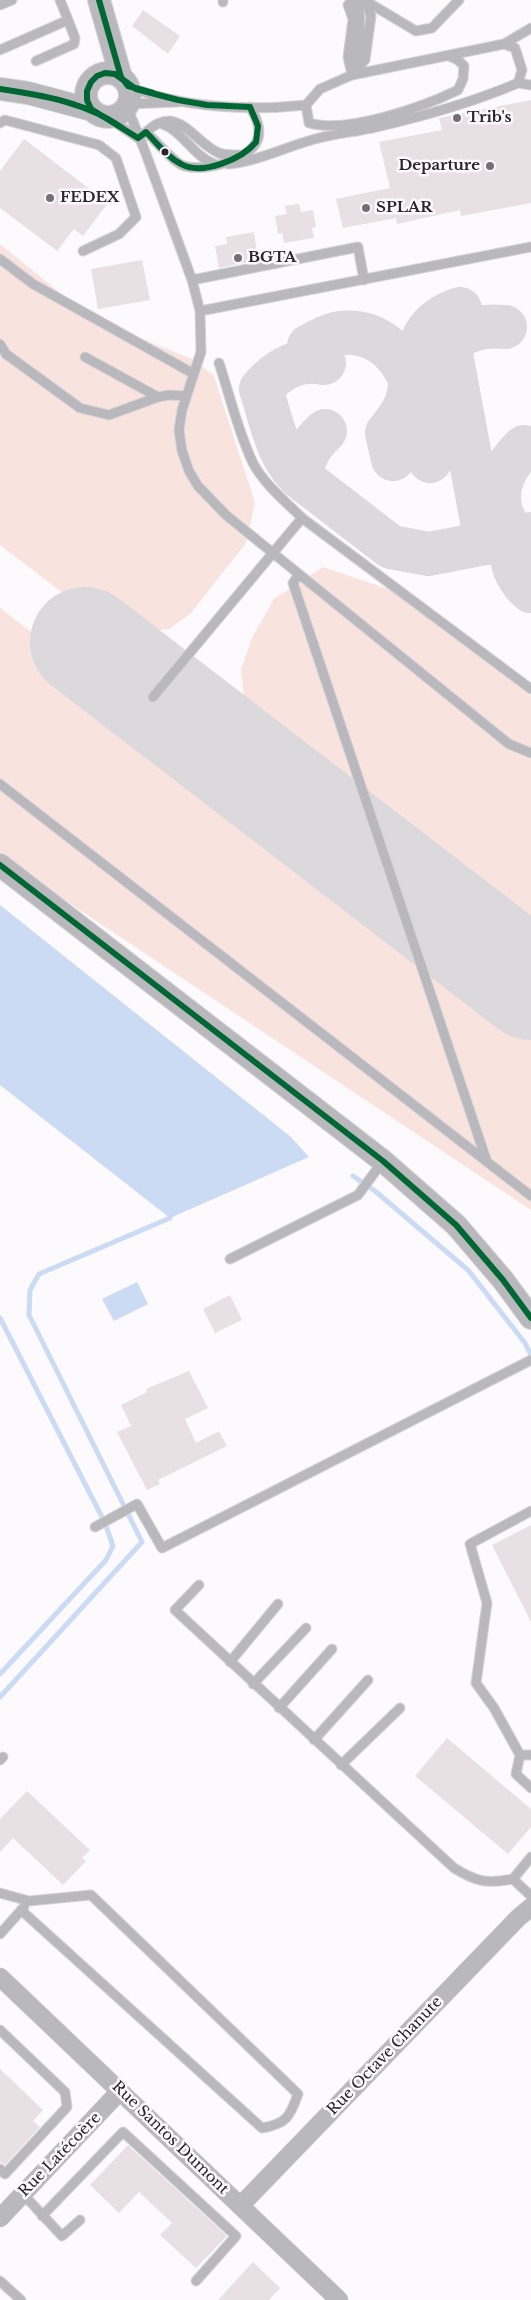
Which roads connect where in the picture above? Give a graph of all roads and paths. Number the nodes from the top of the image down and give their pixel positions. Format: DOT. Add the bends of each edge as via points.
graph roads {
  1 [pos="12,0"];
  2 [pos="60,0"];
  3 [pos="85,0"];
  4 [pos="99,0"];
  5 [pos="353,0"];
  6 [pos="357,0"];
  7 [pos="364,0"];
  8 [pos="459,0"];
  9 [pos="0,5"];
  10 [pos="68,20"];
  11 [pos="531,28"];
  12 [pos="504,44"];
  13 [pos="0,50"];
  14 [pos="450,56"];
  15 [pos="36,61"];
  16 [pos="352,75"];
  17 [pos="92,81"];
  18 [pos="518,83"];
  19 [pos="531,85"];
  20 [pos="0,88"];
  21 [pos="28,94"];
  22 [pos="117,100"];
  23 [pos="189,102"];
  24 [pos="306,105"];
  25 [pos="250,107"];
  26 [pos="157,122"];
  27 [pos="0,123"];
  28 [pos="146,132"];
  29 [pos="138,138"];
  30 [pos="242,155"];
  31 [pos="228,164"];
  32 [pos="216,165"];
  33 [pos="531,247"];
  34 [pos="83,251"];
  35 [pos="0,259"];
  36 [pos="192,280"];
  37 [pos="364,280"];
  38 [pos="200,311"];
  39 [pos="0,344"];
  40 [pos="85,357"];
  41 [pos="219,363"];
  42 [pos="194,374"];
  43 [pos="186,396"];
  44 [pos="158,397"];
  45 [pos="302,518"];
  46 [pos="274,554"];
  47 [pos="299,574"];
  48 [pos="531,689"];
  49 [pos="154,697"];
  50 [pos="531,753"];
  51 [pos="0,784"];
  52 [pos="0,865"];
  53 [pos="487,1162"];
  54 [pos="377,1168"];
  55 [pos="531,1196"];
  56 [pos="230,1259"];
  57 [pos="531,1318"];
  58 [pos="527,1362"];
  59 [pos="531,1511"];
  60 [pos="95,1527"];
  61 [pos="199,1585"];
  62 [pos="278,1604"];
  63 [pos="306,1628"];
  64 [pos="332,1649"];
  65 [pos="230,1662"];
  66 [pos="368,1680"];
  67 [pos="253,1684"];
  68 [pos="279,1708"];
  69 [pos="400,1708"];
  70 [pos="314,1740"];
  71 [pos="520,1755"];
  72 [pos="531,1755"];
  73 [pos="341,1765"];
  74 [pos="531,1788"];
  75 [pos="531,1857"];
  76 [pos="513,1879"];
  77 [pos="0,1894"];
  78 [pos="531,1896"];
  79 [pos="29,1901"];
  80 [pos="531,1907"];
  81 [pos="21,1910"];
  82 [pos="0,1934"];
  83 [pos="2,1984"];
  84 [pos="0,2030"];
  85 [pos="120,2091"];
  86 [pos="0,2169"];
  87 [pos="23,2194"];
  88 [pos="240,2206"];
  89 [pos="42,2216"];
  90 [pos="0,2218"];
  91 [pos="80,2220"];
  92 [pos="0,2281"];
  93 [pos="196,2281"];
  94 [pos="21,2300"];
  95 [pos="339,2300"];
  1 -- 9 [label="lane"];
  2 -- 10 [label="lane"];
  3 -- 17 [label="street" via="98,40"];
  4 -- 22 [label="street"];
  5 -- 16 [label="lane" via="348,5 353,19 348,57"];
  6 -- 16 [label="lane" via="362,17"];
  7 -- 8 [label="lane" via="416,31 432,28"];
  7 -- 16 [label="lane" via="371,16 365,60"];
  10 -- 13 [label="lane"];
  10 -- 15 [label="lane" via="74,44"];
  11 -- 12 [label="lane"];
  12 -- 14 [label="lane"];
  12 -- 18 [label="lane" via="515,48 522,70"];
  14 -- 16 [label="lane"];
  14 -- 24 [label="lane" via="464,66 458,90 420,107 347,124 320,126 309,123"];
  16 -- 24 [label="lane" via="320,89"];
  17 -- 21 [label="street" via="67,92"];
  17 -- 22 [label="street" via="109,73"];
  17 -- 22 [label="street" via="86,99"];
  18 -- 19 [label="lane"];
  18 -- 31 [label="lane" via="422,116 314,139 267,157"];
  20 -- 21 [label="street"];
  21 -- 22 [label="street"];
  22 -- 23 [label="lane"];
  22 -- 23 [label="lane"];
  22 -- 29 [label="lane" via="130,114"];
  22 -- 29 [label="lane" via="117,125"];
  23 -- 25 [label="lane"];
  24 -- 25 [label="lane"];
  25 -- 30 [label="lane" via="259,134 253,147"];
  26 -- 28 [label="lane"];
  26 -- 30 [label="lane" via="168,121 185,126 216,152"];
  26 -- 32 [label="lane" via="171,127 202,159"];
  27 -- 34 [label="lane" via="5,120 100,145 116,158 136,217 119,234"];
  28 -- 29 [label="lane"];
  28 -- 32 [label="lane" via="182,165"];
  29 -- 36 [label="lane"];
  30 -- 31 [label="lane"];
  31 -- 32 [label="lane"];
  33 -- 37 [label="lane"];
  35 -- 42 [label="lane" via="33,284"];
  36 -- 37 [label="lane" via="358,247"];
  36 -- 38 [label="lane"];
  37 -- 38 [label="lane"];
  38 -- 42 [label="lane" via="200,352"];
  39 -- 44 [label="lane" via="6,354 80,408 110,415"];
  40 -- 44 [label="lane"];
  41 -- 45 [label="lane" via="254,464"];
  42 -- 43 [label="lane"];
  43 -- 44 [label="lane"];
  43 -- 46 [label="lane" via="180,430 182,451 189,471 198,486 226,515"];
  45 -- 46 [label="lane"];
  45 -- 48 [label="lane"];
  46 -- 47 [label="lane"];
  46 -- 49 [label="lane"];
  47 -- 50 [label="lane" via="509,744"];
  47 -- 53 [label="lane" via="293,583"];
  51 -- 53 [label="lane"];
  52 -- 54 [label="street"];
  53 -- 55 [label="lane"];
  54 -- 56 [label="lane" via="359,1193"];
  54 -- 57 [label="street" via="456,1225"];
  58 -- 60 [label="lane" via="162,1548 137,1504"];
  59 -- 71 [label="lane" via="470,1544 487,1603 476,1682"];
  61 -- 65 [label="lane" via="175,1610"];
  62 -- 65 [label="lane"];
  63 -- 67 [label="lane"];
  64 -- 68 [label="lane"];
  65 -- 67 [label="lane"];
  66 -- 70 [label="lane"];
  67 -- 68 [label="lane"];
  68 -- 70 [label="lane"];
  69 -- 73 [label="lane"];
  70 -- 73 [label="lane"];
  71 -- 72 [label="lane"];
  71 -- 74 [label="lane" via="516,1774"];
  73 -- 76 [label="lane" via="454,1868 473,1879 490,1883"];
  75 -- 76 [label="lane"];
  76 -- 78 [label="lane"];
  77 -- 79 [label="lane"];
  79 -- 81 [label="lane"];
  79 -- 81 [label="lane" via="91,1895 298,2094 292,2110 278,2125 262,2128"];
  80 -- 88 [label="street, Rue Octave Chanute"];
  81 -- 82 [label="lane"];
  83 -- 85 [label="street, Rue Santos Dumont"];
  84 -- 86 [label="lane" via="65,2092 67,2107 5,2174"];
  85 -- 87 [label="street, Rue Latécoère"];
  85 -- 88 [label="street, Rue Santos Dumont"];
  87 -- 89 [label="lane"];
  87 -- 90 [label="street, Rue Latécoère"];
  88 -- 95 [label="street, Rue Santos Dumont"];
  89 -- 91 [label="lane" via="62,2236"];
  89 -- 93 [label="lane" via="124,2132 236,2236"];
  92 -- 94 [label="lane"];
}
